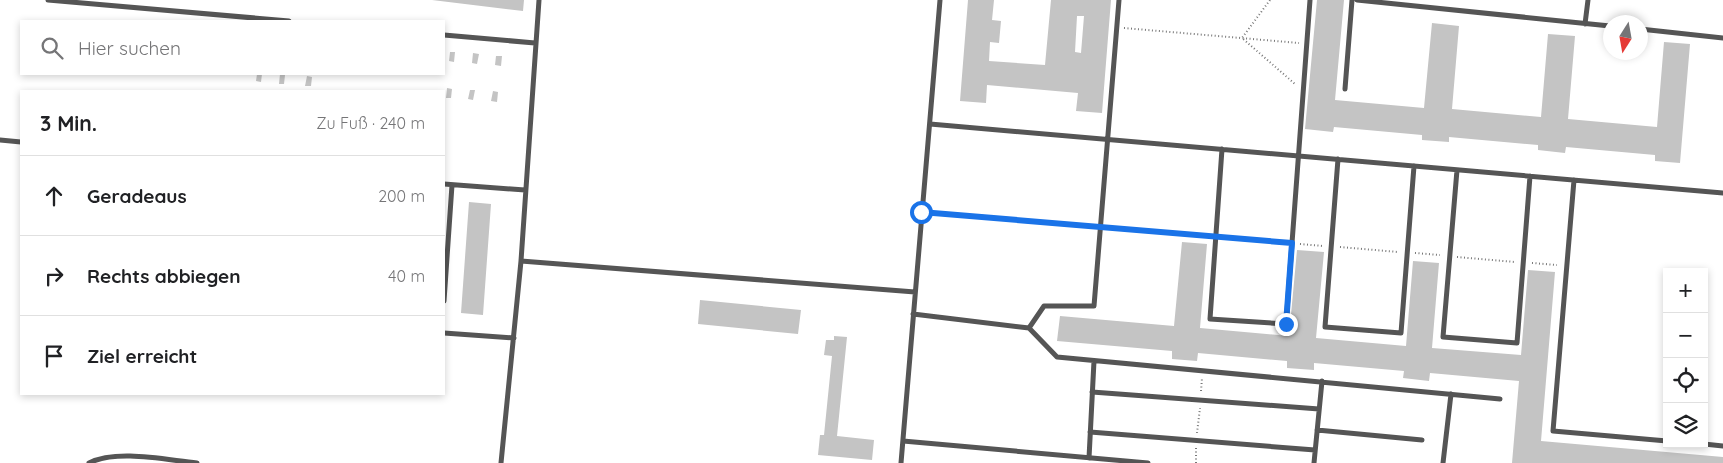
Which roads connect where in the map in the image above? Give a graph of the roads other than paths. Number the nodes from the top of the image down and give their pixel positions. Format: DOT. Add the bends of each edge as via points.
graph roads {
  1 [pos="48,0"];
  2 [pos="539,0"];
  3 [pos="940,0"];
  4 [pos="1120,0"];
  5 [pos="1310,0"];
  6 [pos="1352,0"];
  7 [pos="1357,0"];
  8 [pos="1588,0"];
  9 [pos="117,3"];
  10 [pos="279,20"];
  11 [pos="1585,24"];
  12 [pos="1603,25"];
  13 [pos="1648,31"];
  14 [pos="445,35"];
  15 [pos="1723,38"];
  16 [pos="535,43"];
  17 [pos="1345,89"];
  18 [pos="930,124"];
  19 [pos="1107,139"];
  20 [pos="0,140"];
  21 [pos="20,142"];
  22 [pos="1222,149"];
  23 [pos="1298,156"];
  24 [pos="1338,159"];
  25 [pos="1414,166"];
  26 [pos="1457,170"];
  27 [pos="1530,176"];
  28 [pos="1574,180"];
  29 [pos="445,184"];
  30 [pos="452,185"];
  31 [pos="525,190"];
  32 [pos="1723,192"];
  33 [pos="521,261"];
  34 [pos="445,286"];
  35 [pos="915,292"];
  36 [pos="913,314"];
  37 [pos="1030,328"];
  38 [pos="445,333"];
  39 [pos="514,338"];
  40 [pos="1094,361"];
  41 [pos="1322,381"];
  42 [pos="1092,392"];
  43 [pos="1450,394"];
  44 [pos="1500,399"];
  45 [pos="1319,409"];
  46 [pos="1317,430"];
  47 [pos="1090,432"];
  48 [pos="1422,440"];
  49 [pos="1663,441"];
  50 [pos="903,442"];
  51 [pos="1708,444"];
  52 [pos="1723,446"];
  53 [pos="1315,450"];
  54 [pos="1089,458"];
  55 [pos="89,463"];
  56 [pos="197,463"];
  57 [pos="501,463"];
  58 [pos="901,463"];
  59 [pos="1148,463"];
  60 [pos="1314,463"];
  61 [pos="1443,463"];
  1 -- 9 [label="lane"];
  2 -- 16 [label="lane"];
  3 -- 18 [label="lane"];
  4 -- 19 [label="lane"];
  5 -- 23 [label="lane"];
  6 -- 17 [label="lane"];
  7 -- 11 [label="lane"];
  8 -- 11 [label="lane"];
  9 -- 10 [label="lane"];
  11 -- 12 [label="lane"];
  13 -- 15 [label="lane"];
  14 -- 16 [label="lane"];
  16 -- 31 [label="lane"];
  18 -- 19 [label="lane"];
  18 -- 35 [label="lane"];
  19 -- 22 [label="lane"];
  19 -- 37 [label="lane" via="1094,306 1044,306"];
  20 -- 21 [label="lane"];
  22 -- 23 [label="lane"];
  22 -- 23 [label="lane" via="1210,319 1286,324"];
  23 -- 24 [label="lane"];
  24 -- 25 [label="lane"];
  24 -- 25 [label="lane" via="1325,327 1401,333"];
  25 -- 26 [label="lane"];
  26 -- 27 [label="lane"];
  26 -- 27 [label="lane" via="1443,337 1516,343"];
  27 -- 28 [label="lane"];
  28 -- 32 [label="lane"];
  28 -- 49 [label="lane" via="1553,431"];
  29 -- 30 [label="lane"];
  30 -- 31 [label="lane"];
  30 -- 34 [label="lane"];
  31 -- 33 [label="lane"];
  33 -- 35 [label="lane"];
  33 -- 39 [label="lane"];
  35 -- 36 [label="lane"];
  36 -- 37 [label="lane"];
  36 -- 50 [label="lane"];
  37 -- 40 [label="lane" via="1056,357"];
  38 -- 39 [label="lane"];
  39 -- 57 [label="lane"];
  40 -- 41 [label="lane"];
  40 -- 42 [label="lane"];
  41 -- 43 [label="lane"];
  41 -- 45 [label="lane"];
  42 -- 45 [label="lane"];
  42 -- 47 [label="lane"];
  43 -- 44 [label="lane"];
  43 -- 61 [label="lane"];
  45 -- 46 [label="lane"];
  46 -- 48 [label="lane"];
  46 -- 53 [label="lane"];
  47 -- 53 [label="lane"];
  47 -- 54 [label="lane"];
  50 -- 54 [label="lane"];
  50 -- 58 [label="lane"];
  51 -- 52 [label="lane"];
  53 -- 60 [label="lane"];
  54 -- 59 [label="lane"];
  55 -- 56 [label="lane" via="124,456"];
}
